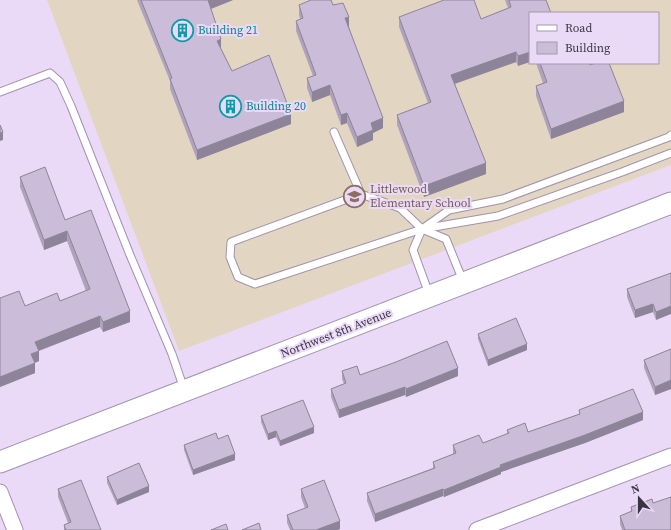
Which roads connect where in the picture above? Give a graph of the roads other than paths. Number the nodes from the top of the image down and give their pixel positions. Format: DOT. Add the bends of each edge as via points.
graph roads {
  1 [pos="0,92"];
  2 [pos="334,132"];
  3 [pos="671,135"];
  4 [pos="671,153"];
  5 [pos="361,194"];
  6 [pos="671,203"];
  7 [pos="422,229"];
  8 [pos="463,283"];
  9 [pos="430,296"];
  10 [pos="185,390"];
  11 [pos="671,456"];
  12 [pos="0,462"];
  13 [pos="0,492"];
  14 [pos="15,530"];
  15 [pos="477,530"];
  1 -- 10 [label="lane" via="50,73 60,82"];
  2 -- 5 [label="lane"];
  3 -- 7 [label="lane" via="503,199 449,210"];
  4 -- 7 [label="lane" via="498,216"];
  5 -- 7 [label="lane" via="400,208"];
  5 -- 7 [label="lane" via="231,242 230,257 238,277 255,284"];
  6 -- 8 [label="street, Northwest 8th Avenue"];
  7 -- 8 [label="lane" via="446,239"];
  7 -- 9 [label="lane" via="413,250"];
  8 -- 9 [label="street, Northwest 8th Avenue"];
  9 -- 10 [label="street, Northwest 8th Avenue"];
  10 -- 12 [label="street, Northwest 8th Avenue"];
  11 -- 15 [label="street"];
  13 -- 14 [label="street"];
}
